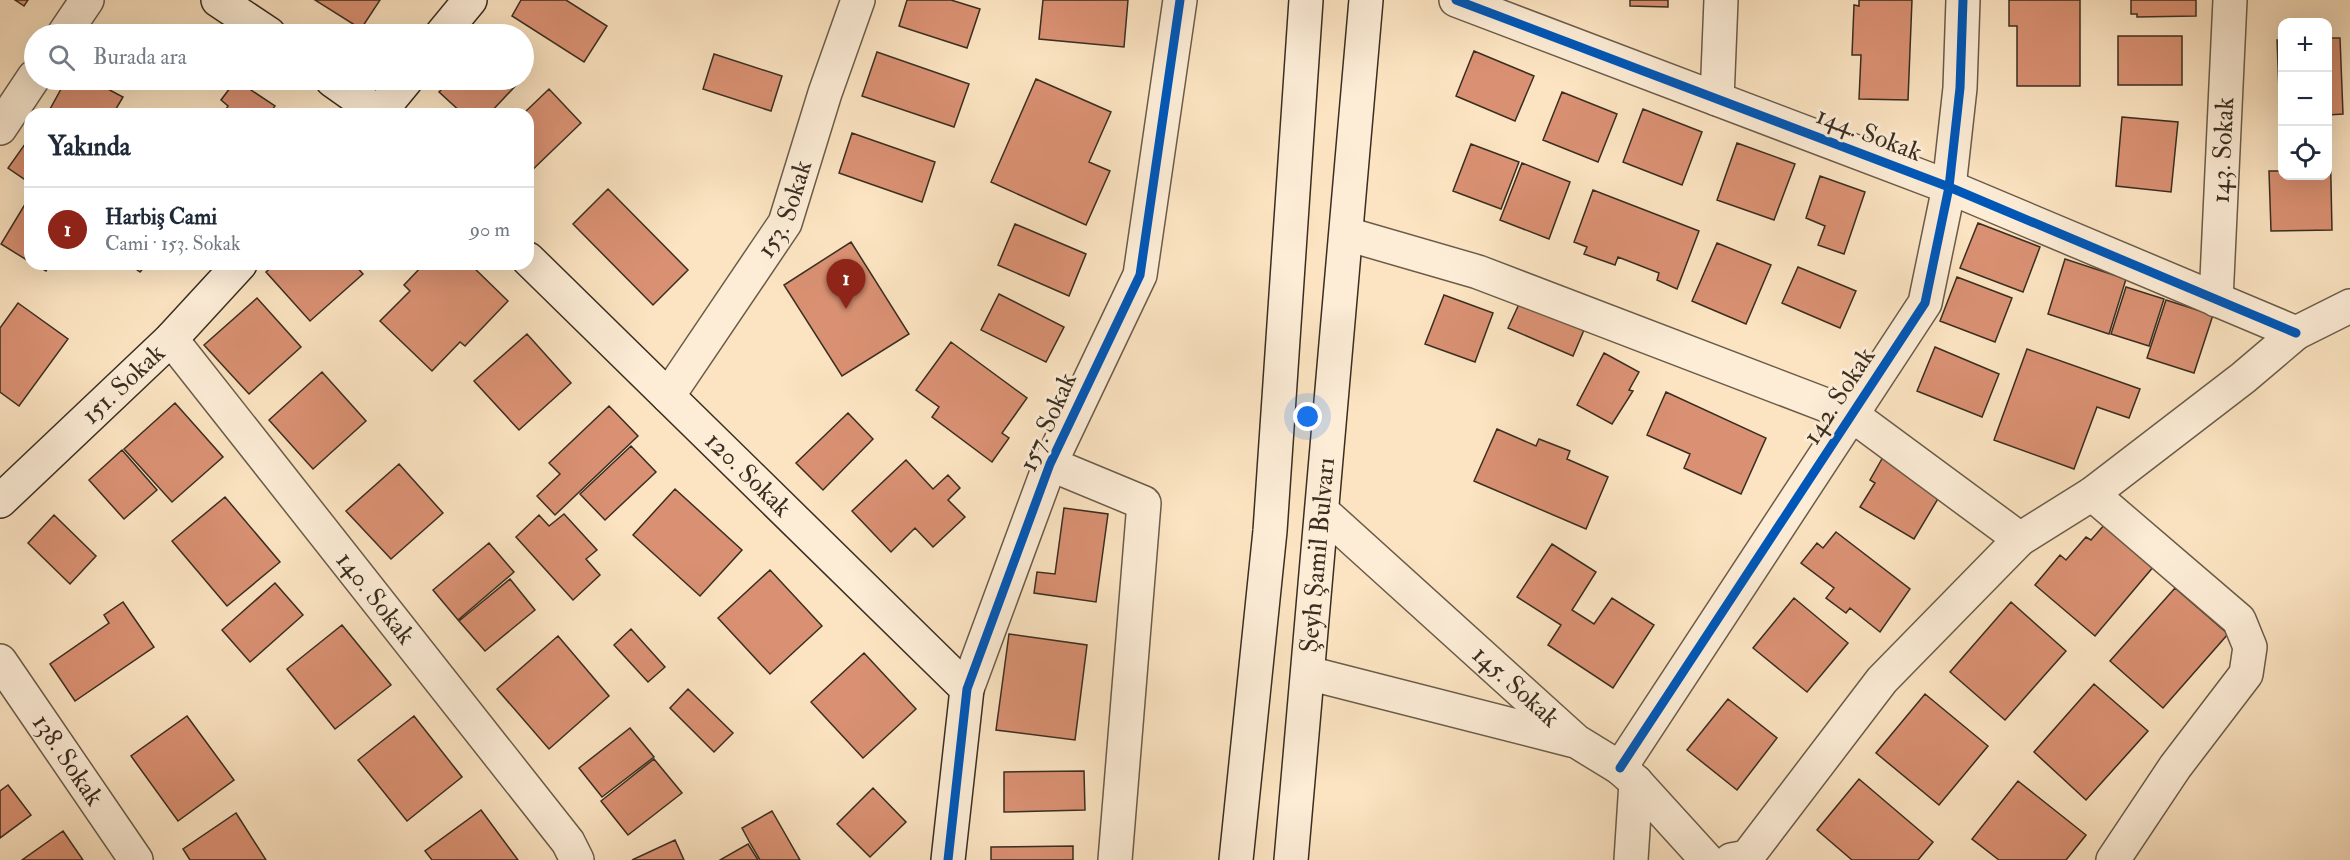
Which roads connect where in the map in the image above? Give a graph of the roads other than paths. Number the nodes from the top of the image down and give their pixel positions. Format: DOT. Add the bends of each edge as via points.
graph roads {
  1 [pos="87,0"];
  2 [pos="218,0"];
  3 [pos="470,0"];
  4 [pos="858,0"];
  5 [pos="1180,0"];
  6 [pos="1306,0"];
  7 [pos="1366,0"];
  8 [pos="1456,0"];
  9 [pos="1721,0"];
  10 [pos="1963,0"];
  11 [pos="2230,0"];
  12 [pos="71,24"];
  13 [pos="254,24"];
  14 [pos="450,24"];
  15 [pos="25,90"];
  16 [pos="346,90"];
  17 [pos="398,90"];
  18 [pos="1717,99"];
  19 [pos="371,108"];
  20 [pos="384,108"];
  21 [pos="0,128"];
  22 [pos="1949,187"];
  23 [pos="1347,234"];
  24 [pos="534,265"];
  25 [pos="234,270"];
  26 [pos="2216,300"];
  27 [pos="2350,306"];
  28 [pos="2296,333"];
  29 [pos="171,339"];
  30 [pos="668,396"];
  31 [pos="1852,415"];
  32 [pos="1050,464"];
  33 [pos="2092,494"];
  34 [pos="0,501"];
  35 [pos="1323,512"];
  36 [pos="2020,539"];
  37 [pos="0,661"];
  38 [pos="1308,673"];
  39 [pos="967,689"];
  40 [pos="1576,741"];
  41 [pos="1628,775"];
  42 [pos="1743,859"];
  43 [pos="136,860"];
  44 [pos="577,860"];
  45 [pos="948,860"];
  46 [pos="1115,860"];
  47 [pos="1236,860"];
  48 [pos="1292,860"];
  49 [pos="1631,860"];
  50 [pos="1707,860"];
  51 [pos="2113,860"];
  1 -- 12 [label="street"];
  2 -- 13 [label="street"];
  3 -- 14 [label="street"];
  4 -- 30 [label="street, 153. Sokak" via="785,223"];
  5 -- 32 [label="street, 157. Sokak" via="1140,275"];
  6 -- 47 [label="street, Şeyh Şamil Bulvarı" via="1270,531"];
  7 -- 23 [label="street, Şeyh Şamil Bulvarı"];
  8 -- 18 [label="street, 144. Sokak"];
  9 -- 18 [label="street"];
  10 -- 22 [label="street, 142. Sokak" via="1960,88"];
  11 -- 26 [label="street, 143. Sokak"];
  15 -- 21 [label="street"];
  16 -- 19 [label="street"];
  17 -- 20 [label="street"];
  18 -- 22 [label="street, 144. Sokak"];
  22 -- 26 [label="street, 144. Sokak"];
  22 -- 31 [label="street, 142. Sokak" via="1925,303"];
  23 -- 31 [label="street" via="1478,272"];
  23 -- 35 [label="street, Şeyh Şamil Bulvarı"];
  24 -- 30 [label="street, 120. Sokak"];
  25 -- 29 [label="street, 151. Sokak"];
  26 -- 28 [label="street, 144. Sokak"];
  27 -- 28 [label="street"];
  28 -- 33 [label="street"];
  29 -- 34 [label="street, 151. Sokak"];
  29 -- 44 [label="street, 140. Sokak" via="568,842"];
  30 -- 39 [label="street, 120. Sokak"];
  31 -- 36 [label="street"];
  31 -- 41 [label="street, 142. Sokak"];
  32 -- 39 [label="street, 157. Sokak"];
  32 -- 46 [label="street" via="1144,503"];
  33 -- 36 [label="street"];
  33 -- 51 [label="street" via="2239,620 2250,647 2246,674 2175,767"];
  35 -- 38 [label="street, Şeyh Şamil Bulvarı"];
  35 -- 40 [label="street, 145. Sokak"];
  36 -- 42 [label="street" via="1882,680"];
  37 -- 43 [label="street, 138. Sokak"];
  38 -- 40 [label="street"];
  38 -- 48 [label="street, Şeyh Şamil Bulvarı"];
  39 -- 45 [label="street, 157. Sokak"];
  40 -- 41 [label="street, 145. Sokak"];
  41 -- 49 [label="street, 142. Sokak"];
  41 -- 50 [label="street, 145. Sokak"];
}
